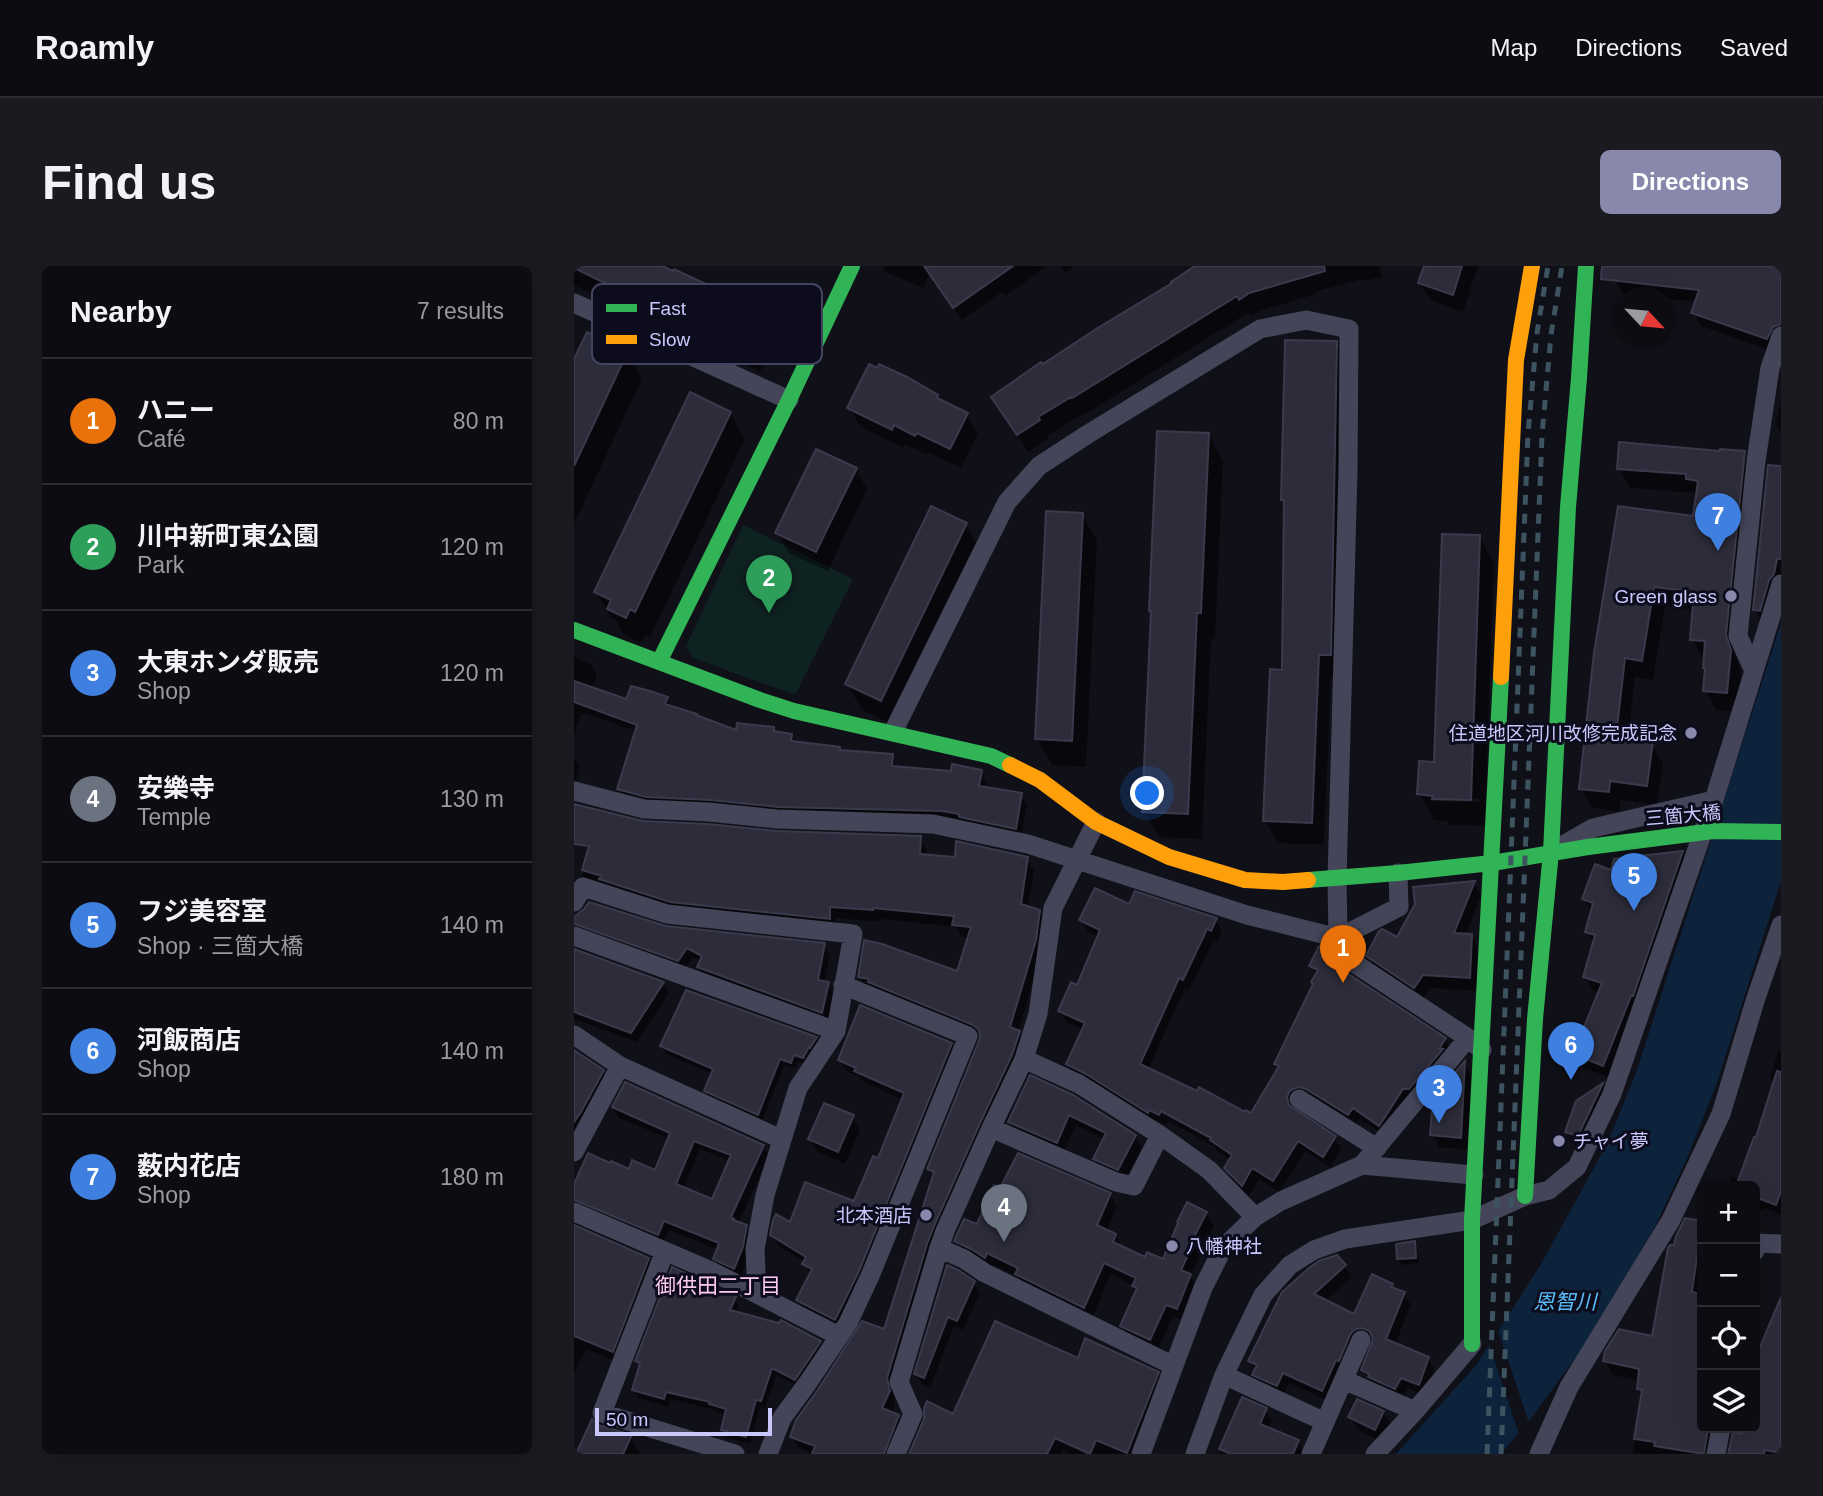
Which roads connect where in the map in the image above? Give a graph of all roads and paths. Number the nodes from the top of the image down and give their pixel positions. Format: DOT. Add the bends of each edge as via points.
graph roads {
  1 [pos="852,266"];
  2 [pos="1532,266"];
  3 [pos="1586,266"];
  4 [pos="574,303"];
  5 [pos="592,311"];
  6 [pos="822,330"];
  7 [pos="1781,336"];
  8 [pos="709,364"];
  9 [pos="806,364"];
  10 [pos="789,400"];
  11 [pos="1781,584"];
  12 [pos="574,630"];
  13 [pos="659,662"];
  14 [pos="1754,671"];
  15 [pos="893,732"];
  16 [pos="574,791"];
  17 [pos="1714,800"];
  18 [pos="1096,822"];
  19 [pos="1781,832"];
  20 [pos="1551,852"];
  21 [pos="1075,860"];
  22 [pos="1492,863"];
  23 [pos="1398,873"];
  24 [pos="1337,879"];
  25 [pos="574,902"];
  26 [pos="1781,925"];
  27 [pos="574,936"];
  28 [pos="1338,938"];
  29 [pos="843,985"];
  30 [pos="836,1031"];
  31 [pos="574,1035"];
  32 [pos="1475,1044"];
  33 [pos="1024,1059"];
  34 [pos="620,1066"];
  35 [pos="1299,1099"];
  36 [pos="991,1128"];
  37 [pos="1160,1135"];
  38 [pos="781,1139"];
  39 [pos="1377,1148"];
  40 [pos="574,1151"];
  41 [pos="1362,1165"];
  42 [pos="1474,1175"];
  43 [pos="1525,1196"];
  44 [pos="574,1212"];
  45 [pos="1255,1217"];
  46 [pos="1472,1220"];
  47 [pos="1780,1241"];
  48 [pos="1756,1244"];
  49 [pos="939,1248"];
  50 [pos="665,1251"];
  51 [pos="757,1294"];
  52 [pos="839,1336"];
  53 [pos="1361,1340"];
  54 [pos="1472,1344"];
  55 [pos="1174,1366"];
  56 [pos="1224,1375"];
  57 [pos="1344,1380"];
  58 [pos="1415,1411"];
  59 [pos="1325,1422"];
  60 [pos="1720,1433"];
  61 [pos="735,1454"];
  62 [pos="768,1454"];
  63 [pos="896,1454"];
  64 [pos="1140,1454"];
  65 [pos="1195,1454"];
  66 [pos="1311,1454"];
  67 [pos="1375,1454"];
  68 [pos="1539,1454"];
  69 [pos="1716,1454"];
  1 -- 6 [label="street"];
  2 -- 22 [label="street" via="1517,360"];
  3 -- 20 [label="street" via="1568,507"];
  4 -- 5 [label="street"];
  7 -- 14 [label="street" via="1770,368 1756,461 1738,636"];
  8 -- 10 [label="street"];
  9 -- 10 [label="street"];
  10 -- 13 [label="street"];
  11 -- 14 [label="street"];
  12 -- 13 [label="street, 三箇大橋"];
  13 -- 15 [label="street, 三箇大橋" via="794,711"];
  14 -- 17 [label="street"];
  15 -- 18 [label="street, 三箇大橋" via="991,756 1040,780"];
  15 -- 24 [label="street" via="1007,502 1039,466 1260,329 1306,320 1349,329"];
  16 -- 21 [label="street" via="644,809 933,824 1028,844"];
  17 -- 20 [label="street" via="1593,828"];
  17 -- 43 [label="street" via="1612,1094 1577,1167 1549,1189"];
  18 -- 21 [label="street"];
  18 -- 24 [label="street, 三箇大橋" via="1169,857 1245,880"];
  19 -- 20 [label="street, 三箇大橋, bridge" via="1713,831"];
  20 -- 22 [label="street, 三箇大橋"];
  20 -- 43 [label="street"];
  21 -- 28 [label="street" via="1247,915"];
  21 -- 33 [label="street" via="1053,908 1038,1014"];
  22 -- 23 [label="street, 三箇大橋"];
  22 -- 32 [label="street"];
  23 -- 24 [label="street, 三箇大橋"];
  23 -- 28 [label="street" via="1399,907"];
  24 -- 28 [label="street"];
  25 -- 29 [label="street" via="583,887 667,914 853,934"];
  26 -- 68 [label="street" via="1721,1114 1671,1220 1569,1387"];
  27 -- 30 [label="street"];
  28 -- 32 [label="street" via="1345,957"];
  29 -- 30 [label="street"];
  29 -- 52 [label="street" via="968,1036 870,1276"];
  30 -- 38 [label="street" via="798,1088"];
  31 -- 34 [label="street"];
  32 -- 39 [label="street"];
  32 -- 42 [label="street"];
  33 -- 36 [label="street"];
  33 -- 37 [label="street" via="1079,1084"];
  34 -- 38 [label="street"];
  34 -- 40 [label="street"];
  35 -- 39 [label="street"];
  36 -- 37 [label="street" via="1134,1186"];
  36 -- 49 [label="street"];
  37 -- 45 [label="street" via="1209,1170"];
  38 -- 51 [label="street" via="755,1249"];
  39 -- 41 [label="street"];
  41 -- 42 [label="street"];
  41 -- 45 [label="street"];
  42 -- 46 [label="street"];
  43 -- 46 [label="street"];
  44 -- 50 [label="street"];
  45 -- 55 [label="street" via="1223,1248"];
  46 -- 54 [label="street"];
  46 -- 56 [label="street" via="1345,1239 1314,1250 1290,1265 1263,1295"];
  47 -- 48 [label="street"];
  49 -- 55 [label="street"];
  49 -- 63 [label="street" via="899,1382 913,1414"];
  50 -- 51 [label="street"];
  50 -- 61 [label="street" via="603,1413"];
  51 -- 52 [label="street"];
  52 -- 62 [label="street" via="782,1418"];
  53 -- 57 [label="street"];
  54 -- 58 [label="street"];
  55 -- 64 [label="street"];
  56 -- 59 [label="street"];
  56 -- 65 [label="street"];
  57 -- 58 [label="street"];
  57 -- 59 [label="street"];
  58 -- 67 [label="street"];
  59 -- 66 [label="street"];
  60 -- 69 [label="street"];
}
